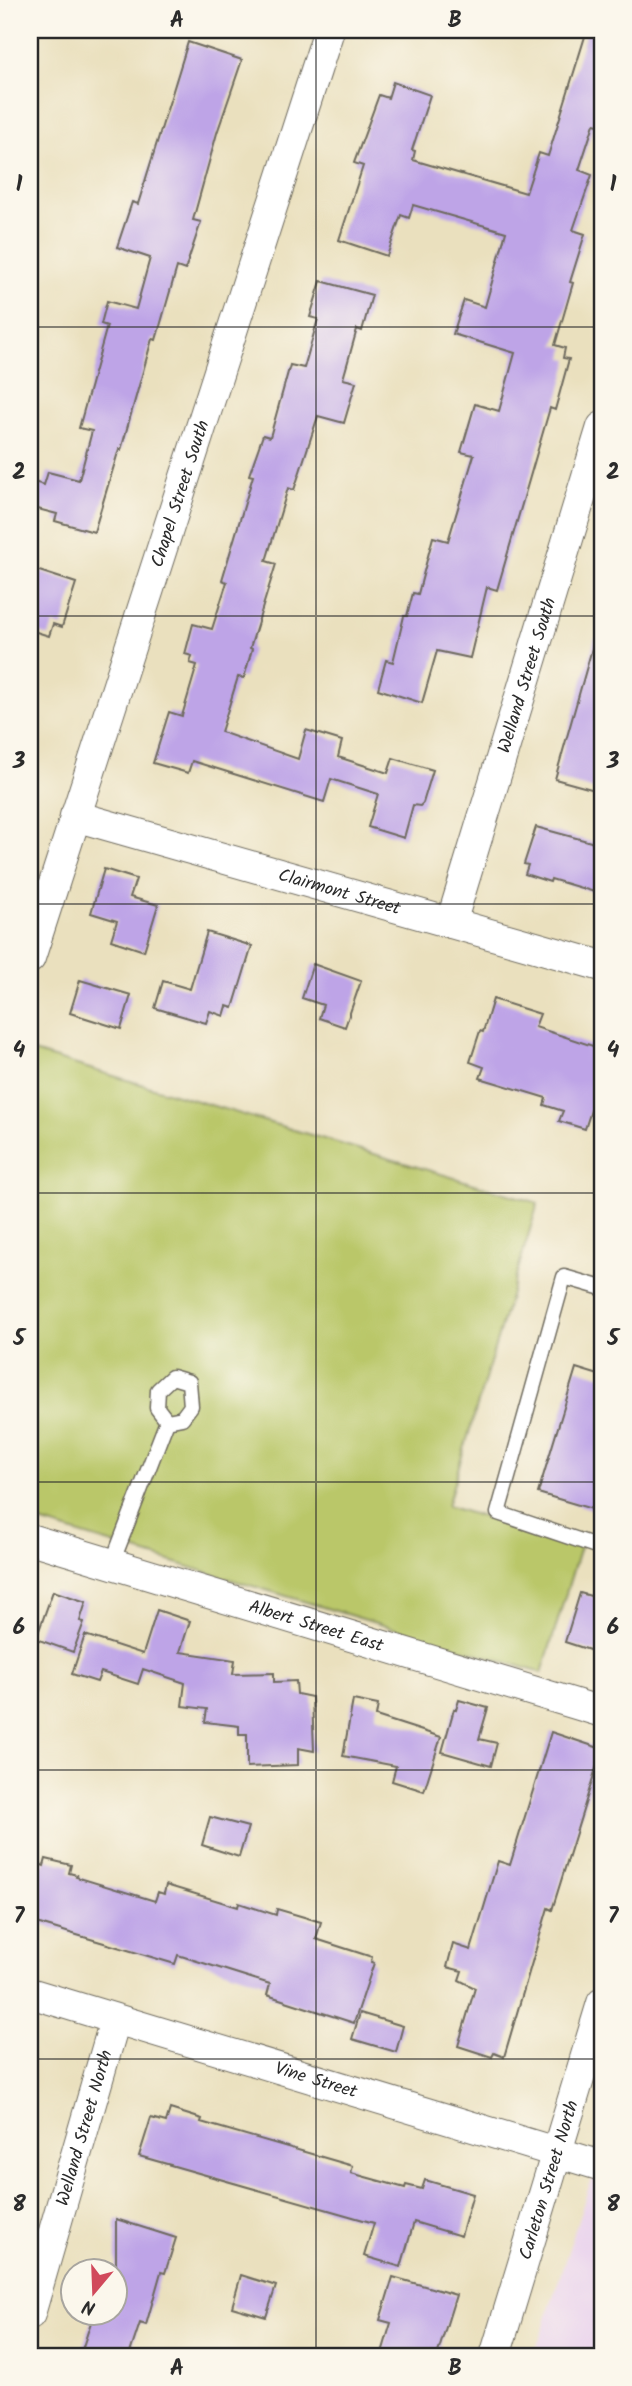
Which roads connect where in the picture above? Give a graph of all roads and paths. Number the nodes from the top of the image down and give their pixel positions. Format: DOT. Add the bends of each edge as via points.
graph roads {
  1 [pos="329,30"];
  2 [pos="602,427"];
  3 [pos="75,816"];
  4 [pos="39,900"];
  5 [pos="451,923"];
  6 [pos="30,958"];
  7 [pos="602,966"];
  8 [pos="602,1288"];
  9 [pos="167,1422"];
  10 [pos="30,1539"];
  11 [pos="602,1548"];
  12 [pos="112,1563"];
  13 [pos="602,1712"];
  14 [pos="30,1993"];
  15 [pos="602,2003"];
  16 [pos="115,2020"];
  17 [pos="557,2151"];
  18 [pos="602,2166"];
  19 [pos="30,2314"];
  20 [pos="495,2356"];
  1 -- 3 [label="street, Chapel Street South"];
  2 -- 5 [label="street, Welland Street South"];
  3 -- 4 [label="street, Chapel Street South"];
  3 -- 5 [label="street, Clairmont Street"];
  4 -- 6 [label="street, Chapel Street South"];
  5 -- 7 [label="street, Clairmont Street"];
  8 -- 11 [label="lane" via="564,1277 498,1513"];
  9 -- 12 [label="lane"];
  10 -- 12 [label="street, Albert Street East"];
  12 -- 13 [label="street, Albert Street East"];
  14 -- 16 [label="street, Vine Street"];
  15 -- 17 [label="street, Carleton Street North"];
  16 -- 17 [label="street, Vine Street"];
  16 -- 19 [label="street, Welland Street North"];
  17 -- 18 [label="street, Vine Street"];
  17 -- 20 [label="street, Carleton Street North"];
}
